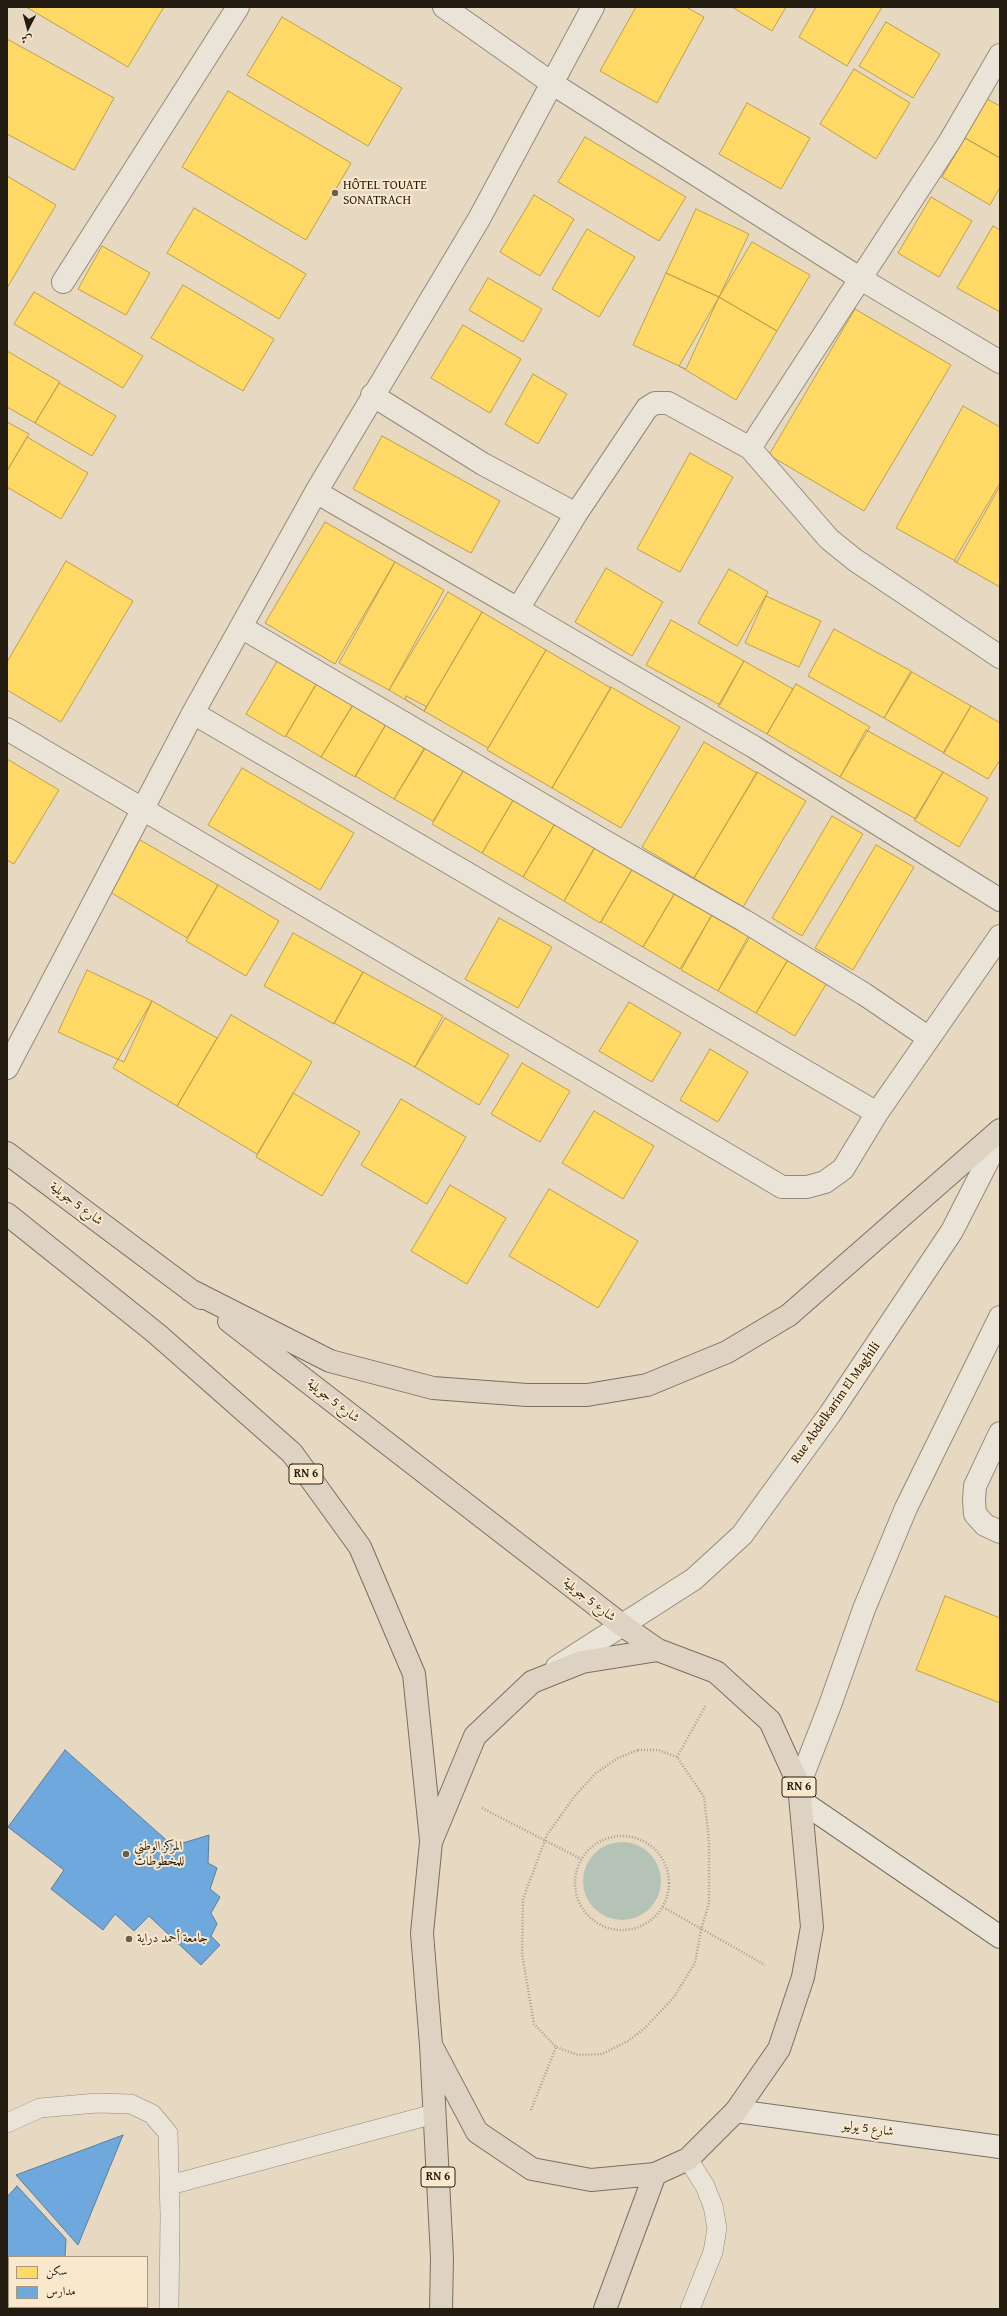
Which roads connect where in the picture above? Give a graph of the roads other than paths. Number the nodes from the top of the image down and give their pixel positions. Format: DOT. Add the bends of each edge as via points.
graph roads {
  1 [pos="238,7"];
  2 [pos="444,7"];
  3 [pos="593,7"];
  4 [pos="1000,55"];
  5 [pos="553,84"];
  6 [pos="861,279"];
  7 [pos="63,282"];
  8 [pos="1000,362"];
  9 [pos="372,395"];
  10 [pos="750,448"];
  11 [pos="316,492"];
  12 [pos="576,514"];
  13 [pos="518,610"];
  14 [pos="241,627"];
  15 [pos="1000,657"];
  16 [pos="193,713"];
  17 [pos="7,729"];
  18 [pos="143,811"];
  19 [pos="1000,900"];
  20 [pos="1000,936"];
  21 [pos="929,1038"];
  22 [pos="7,1068"];
  23 [pos="877,1113"];
  24 [pos="1000,1130"];
  25 [pos="1000,1137"];
  26 [pos="7,1153"];
  27 [pos="7,1214"];
  28 [pos="190,1290"];
  29 [pos="1000,1317"];
  30 [pos="1000,1433"];
  31 [pos="1000,1532"];
  32 [pos="622,1625"];
  33 [pos="658,1650"];
  34 [pos="532,1682"];
  35 [pos="800,1793"];
  36 [pos="431,1842"];
  37 [pos="1000,1937"];
  38 [pos="431,2045"];
  39 [pos="736,2111"];
  40 [pos="434,2114"];
  41 [pos="7,2123"];
  42 [pos="1000,2147"];
  43 [pos="688,2158"];
  44 [pos="655,2174"];
  45 [pos="170,2185"];
  46 [pos="169,2309"];
  47 [pos="441,2309"];
  48 [pos="605,2309"];
  49 [pos="690,2309"];
  1 -- 7 [label="street"];
  2 -- 5 [label="street"];
  3 -- 5 [label="street"];
  4 -- 6 [label="street" via="950,141"];
  5 -- 6 [label="street"];
  5 -- 9 [label="street" via="479,219"];
  6 -- 8 [label="street"];
  6 -- 10 [label="street"];
  9 -- 11 [label="street"];
  9 -- 12 [label="street" via="483,464"];
  10 -- 12 [label="street" via="668,403 655,403 647,408"];
  10 -- 15 [label="street" via="829,539 854,560"];
  11 -- 13 [label="street"];
  11 -- 14 [label="street"];
  12 -- 13 [label="street"];
  13 -- 19 [label="street" via="754,747"];
  14 -- 16 [label="street"];
  14 -- 21 [label="street" via="743,920 864,994"];
  16 -- 18 [label="street"];
  16 -- 23 [label="street"];
  17 -- 18 [label="street"];
  18 -- 22 [label="street"];
  18 -- 23 [label="street" via="782,1187 807,1188 824,1182 843,1169"];
  20 -- 21 [label="street"];
  21 -- 23 [label="street"];
  24 -- 28 [label="main road" via="789,1316 727,1352 647,1384 587,1395 527,1395 434,1388 330,1361"];
  25 -- 32 [label="street, Rue Abdelkarim El Maghili" via="952,1231 830,1414 742,1535 694,1579"];
  26 -- 28 [label="main road, شارع 5 جويلية / RN 6"];
  27 -- 36 [label="main road, RN 6" via="157,1334 292,1453 360,1547 414,1674"];
  28 -- 32 [label="main road, شارع 5 جويلية / RN 6"];
  29 -- 35 [label="street" via="906,1508 864,1608"];
  30 -- 31 [label="street" via="975,1486 974,1500 975,1514 985,1525"];
  32 -- 33 [label="main road, شارع 5 جويلية / RN 6"];
  32 -- 34 [label="street, Rue Abdelkarim El Maghili"];
  33 -- 34 [label="main road, RN 6" via="582,1662"];
  33 -- 35 [label="main road, RN 6" via="716,1672 770,1721"];
  34 -- 36 [label="main road, RN 6" via="475,1736"];
  35 -- 37 [label="street"];
  35 -- 39 [label="main road, RN 6" via="812,1927 803,1977 779,2049"];
  36 -- 38 [label="main road, RN 6" via="422,1933"];
  38 -- 40 [label="main road, RN 6"];
  38 -- 44 [label="main road, RN 6" via="477,2132 532,2169 591,2180"];
  39 -- 42 [label="street, شارع 5 يوليو"];
  39 -- 43 [label="main road, RN 6"];
  40 -- 45 [label="lane"];
  40 -- 47 [label="main road, RN 6" via="442,2258"];
  41 -- 45 [label="lane" via="40,2108 97,2103 131,2104 152,2114 168,2134"];
  43 -- 44 [label="main road, RN 6"];
  43 -- 49 [label="lane" via="705,2186 713,2206 717,2228 713,2252"];
  44 -- 48 [label="main road"];
  45 -- 46 [label="lane"];
}
